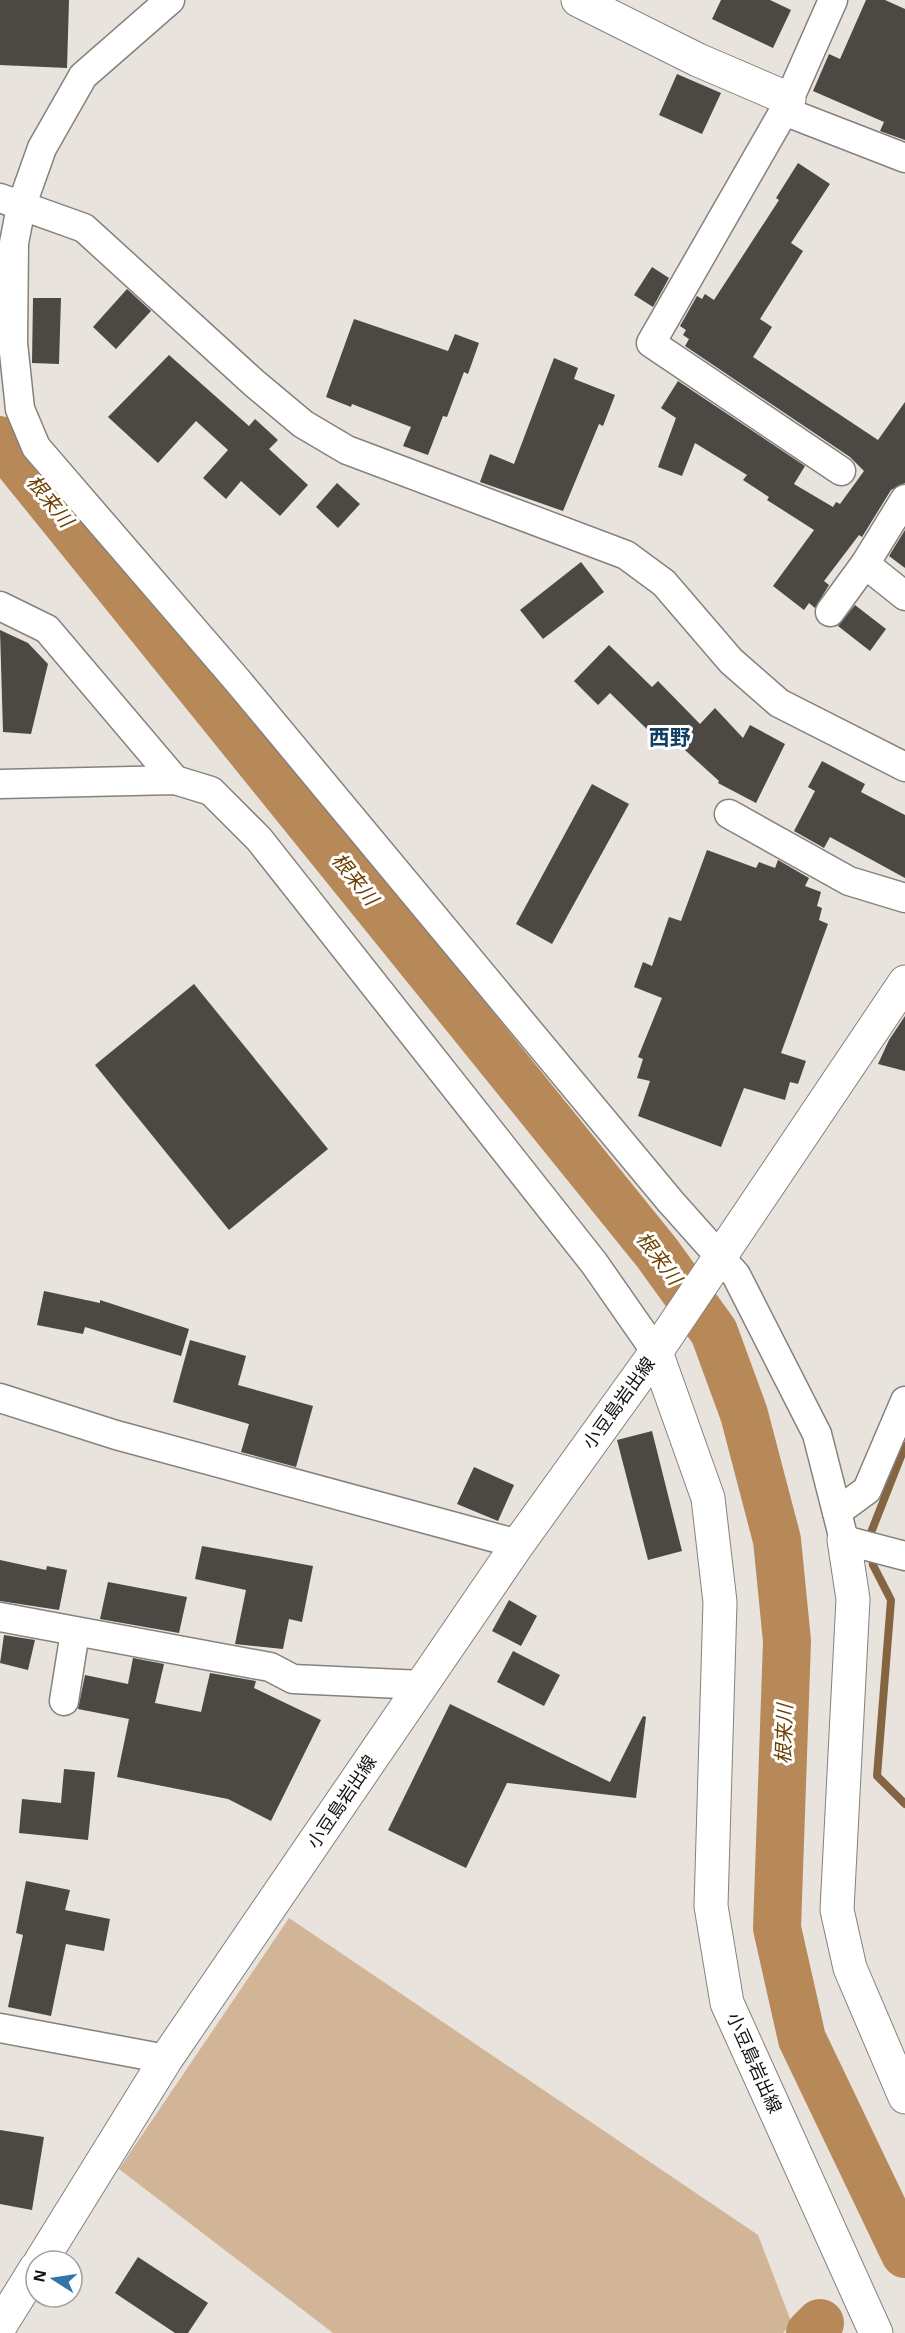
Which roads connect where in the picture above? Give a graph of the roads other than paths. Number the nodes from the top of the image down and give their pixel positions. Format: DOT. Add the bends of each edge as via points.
graph roads {
  1 [pos="170,0"];
  2 [pos="578,0"];
  3 [pos="833,0"];
  4 [pos="787,105"];
  5 [pos="905,158"];
  6 [pos="11,203"];
  7 [pos="841,471"];
  8 [pos="905,499"];
  9 [pos="865,564"];
  10 [pos="905,596"];
  11 [pos="0,606"];
  12 [pos="830,612"];
  13 [pos="905,766"];
  14 [pos="175,780"];
  15 [pos="0,784"];
  16 [pos="729,814"];
  17 [pos="905,898"];
  18 [pos="905,982"];
  19 [pos="715,1265"];
  20 [pos="664,1340"];
  21 [pos="0,1398"];
  22 [pos="905,1401"];
  23 [pos="841,1526"];
  24 [pos="518,1544"];
  25 [pos="905,1556"];
  26 [pos="0,1617"];
  27 [pos="75,1632"];
  28 [pos="422,1684"];
  29 [pos="63,1701"];
  30 [pos="0,2028"];
  31 [pos="166,2059"];
  32 [pos="905,2097"];
  33 [pos="48,2249"];
  34 [pos="24,2287"];
  35 [pos="0,2326"];
  36 [pos="876,2333"];
  1 -- 6 [label="street" via="83,76"];
  2 -- 4 [label="main road"];
  3 -- 4 [label="street"];
  4 -- 5 [label="street"];
  4 -- 7 [label="street" via="651,343"];
  6 -- 13 [label="street" via="84,228 303,424 347,450 626,555 664,583 731,660 779,703"];
  6 -- 19 [label="street" via="13,343 20,409 36,447 237,680 670,1201"];
  8 -- 9 [label="street"];
  9 -- 10 [label="street"];
  9 -- 12 [label="street"];
  11 -- 14 [label="street" via="47,629"];
  14 -- 15 [label="street"];
  14 -- 20 [label="street" via="211,791 259,839 594,1263"];
  16 -- 17 [label="street" via="849,881"];
  18 -- 19 [label="main road, 小豆島岩出線"];
  19 -- 20 [label="main road, 小豆島岩出線"];
  19 -- 23 [label="street" via="736,1275 817,1434"];
  20 -- 24 [label="main road, 小豆島岩出線"];
  20 -- 36 [label="main road, 小豆島岩出線" via="708,1498 720,1602 711,1906 727,2003"];
  21 -- 24 [label="street" via="116,1436"];
  22 -- 23 [label="street" via="867,1490"];
  23 -- 25 [label="street"];
  23 -- 32 [label="main road" via="853,1599 837,1910 850,1968"];
  24 -- 28 [label="main road, 小豆島岩出線"];
  26 -- 27 [label="street"];
  27 -- 28 [label="street" via="270,1667 293,1679"];
  27 -- 29 [label="street"];
  28 -- 31 [label="main road, 小豆島岩出線"];
  30 -- 31 [label="street"];
  31 -- 33 [label="main road, 小豆島岩出線"];
  34 -- 35 [label="main road"];
}
